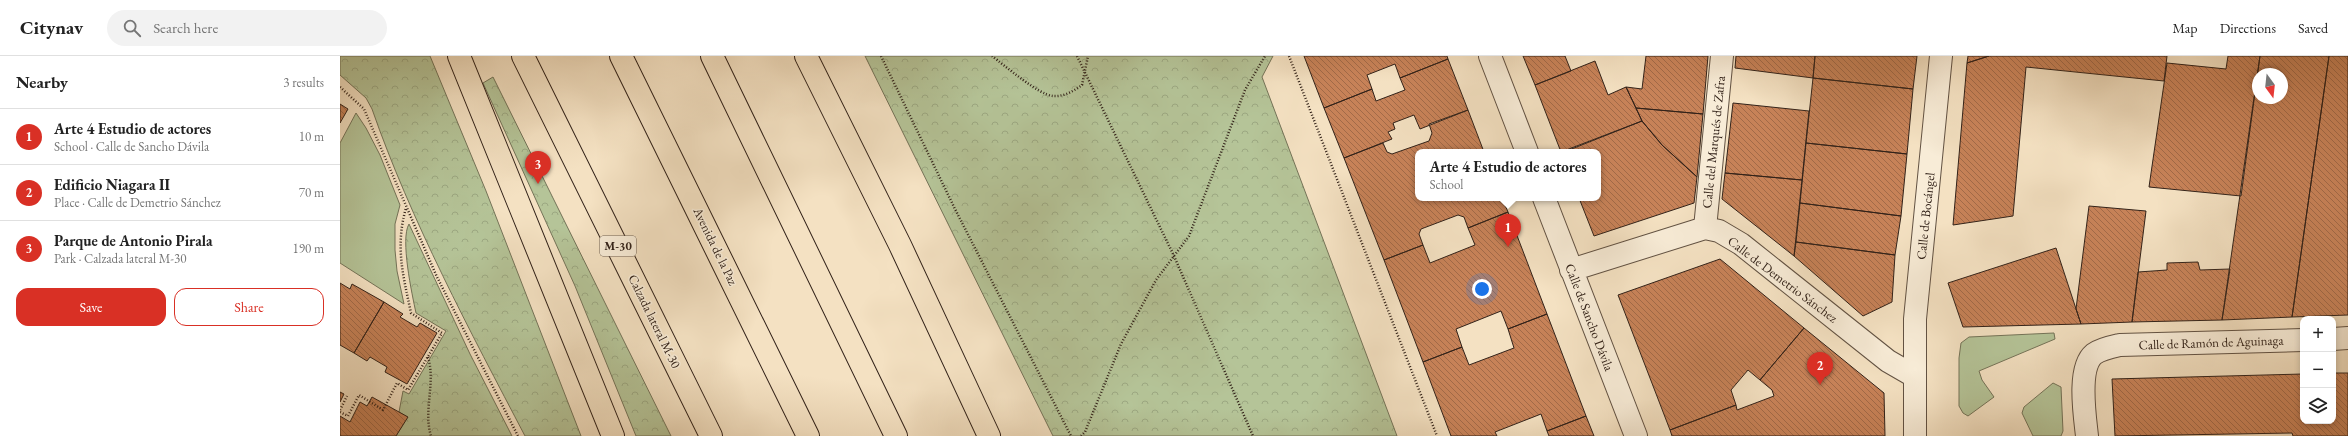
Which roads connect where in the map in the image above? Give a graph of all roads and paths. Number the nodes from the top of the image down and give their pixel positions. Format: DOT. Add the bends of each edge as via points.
graph roads {
  1 [pos="459,56"];
  2 [pos="524,56"];
  3 [pos="621,56"];
  4 [pos="712,56"];
  5 [pos="797,56"];
  6 [pos="806,56"];
  7 [pos="881,56"];
  8 [pos="992,56"];
  9 [pos="1077,56"];
  10 [pos="1088,56"];
  11 [pos="1265,56"];
  12 [pos="1289,56"];
  13 [pos="1490,56"];
  14 [pos="1722,56"];
  15 [pos="1941,56"];
  16 [pos="1085,74"];
  17 [pos="818,83"];
  18 [pos="340,87"];
  19 [pos="1526,149"];
  20 [pos="1545,201"];
  21 [pos="406,207"];
  22 [pos="1705,228"];
  23 [pos="1174,256"];
  24 [pos="1572,270"];
  25 [pos="2348,338"];
  26 [pos="2336,339"];
  27 [pos="2300,340"];
  28 [pos="428,357"];
  29 [pos="1914,376"];
  30 [pos="346,396"];
  31 [pos="340,411"];
  32 [pos="431,436"];
  33 [pos="518,436"];
  34 [pos="613,436"];
  35 [pos="711,436"];
  36 [pos="808,436"];
  37 [pos="896,436"];
  38 [pos="989,436"];
  39 [pos="1071,436"];
  40 [pos="1081,436"];
  41 [pos="1253,436"];
  42 [pos="1437,436"];
  43 [pos="1636,436"];
  44 [pos="1915,436"];
  45 [pos="2087,436"];
  1 -- 34 [label="highway"];
  2 -- 35 [label="highway, Calzada lateral M-30 / M-30"];
  3 -- 36 [label="highway, Avenida de la Paz"];
  4 -- 37 [label="highway"];
  5 -- 17 [label="highway"];
  6 -- 17 [label="highway"];
  7 -- 39 [label="path" via="955,209"];
  8 -- 16 [label="path" via="1034,87 1052,96 1071,92 1082,85"];
  9 -- 16 [label="path"];
  10 -- 16 [label="path"];
  11 -- 23 [label="path" via="1245,90 1189,236"];
  12 -- 42 [label="path"];
  13 -- 19 [label="street"];
  14 -- 22 [label="street, Calle del Marqués de Zafra"];
  15 -- 29 [label="street, Calle de Bocángel" via="1915,318"];
  16 -- 23 [label="path"];
  17 -- 38 [label="highway" via="900,245"];
  18 -- 21 [label="path" via="364,108"];
  20 -- 24 [label="street, Calle de Sancho Dávila"];
  21 -- 28 [label="path" via="400,228 401,265 411,313 442,333"];
  21 -- 33 [label="path" via="437,277"];
  22 -- 24 [label="street"];
  22 -- 29 [label="street, Calle de Demetrio Sánchez" via="1719,231 1741,244 1888,361"];
  23 -- 40 [label="path" via="1156,280 1121,344 1085,432"];
  23 -- 41 [label="path"];
  24 -- 43 [label="street, Calle de Sancho Dávila"];
  25 -- 26 [label="street"];
  27 -- 45 [label="street, Calle de Ramón de Aguinaga" via="2120,345 2105,348 2093,355 2087,363 2084,379"];
  28 -- 31 [label="path" via="408,390 397,384 384,410 359,395 348,416"];
  28 -- 32 [label="path" via="431,375 427,423"];
  29 -- 44 [label="street"];
  30 -- 31 [label="path"];
}
